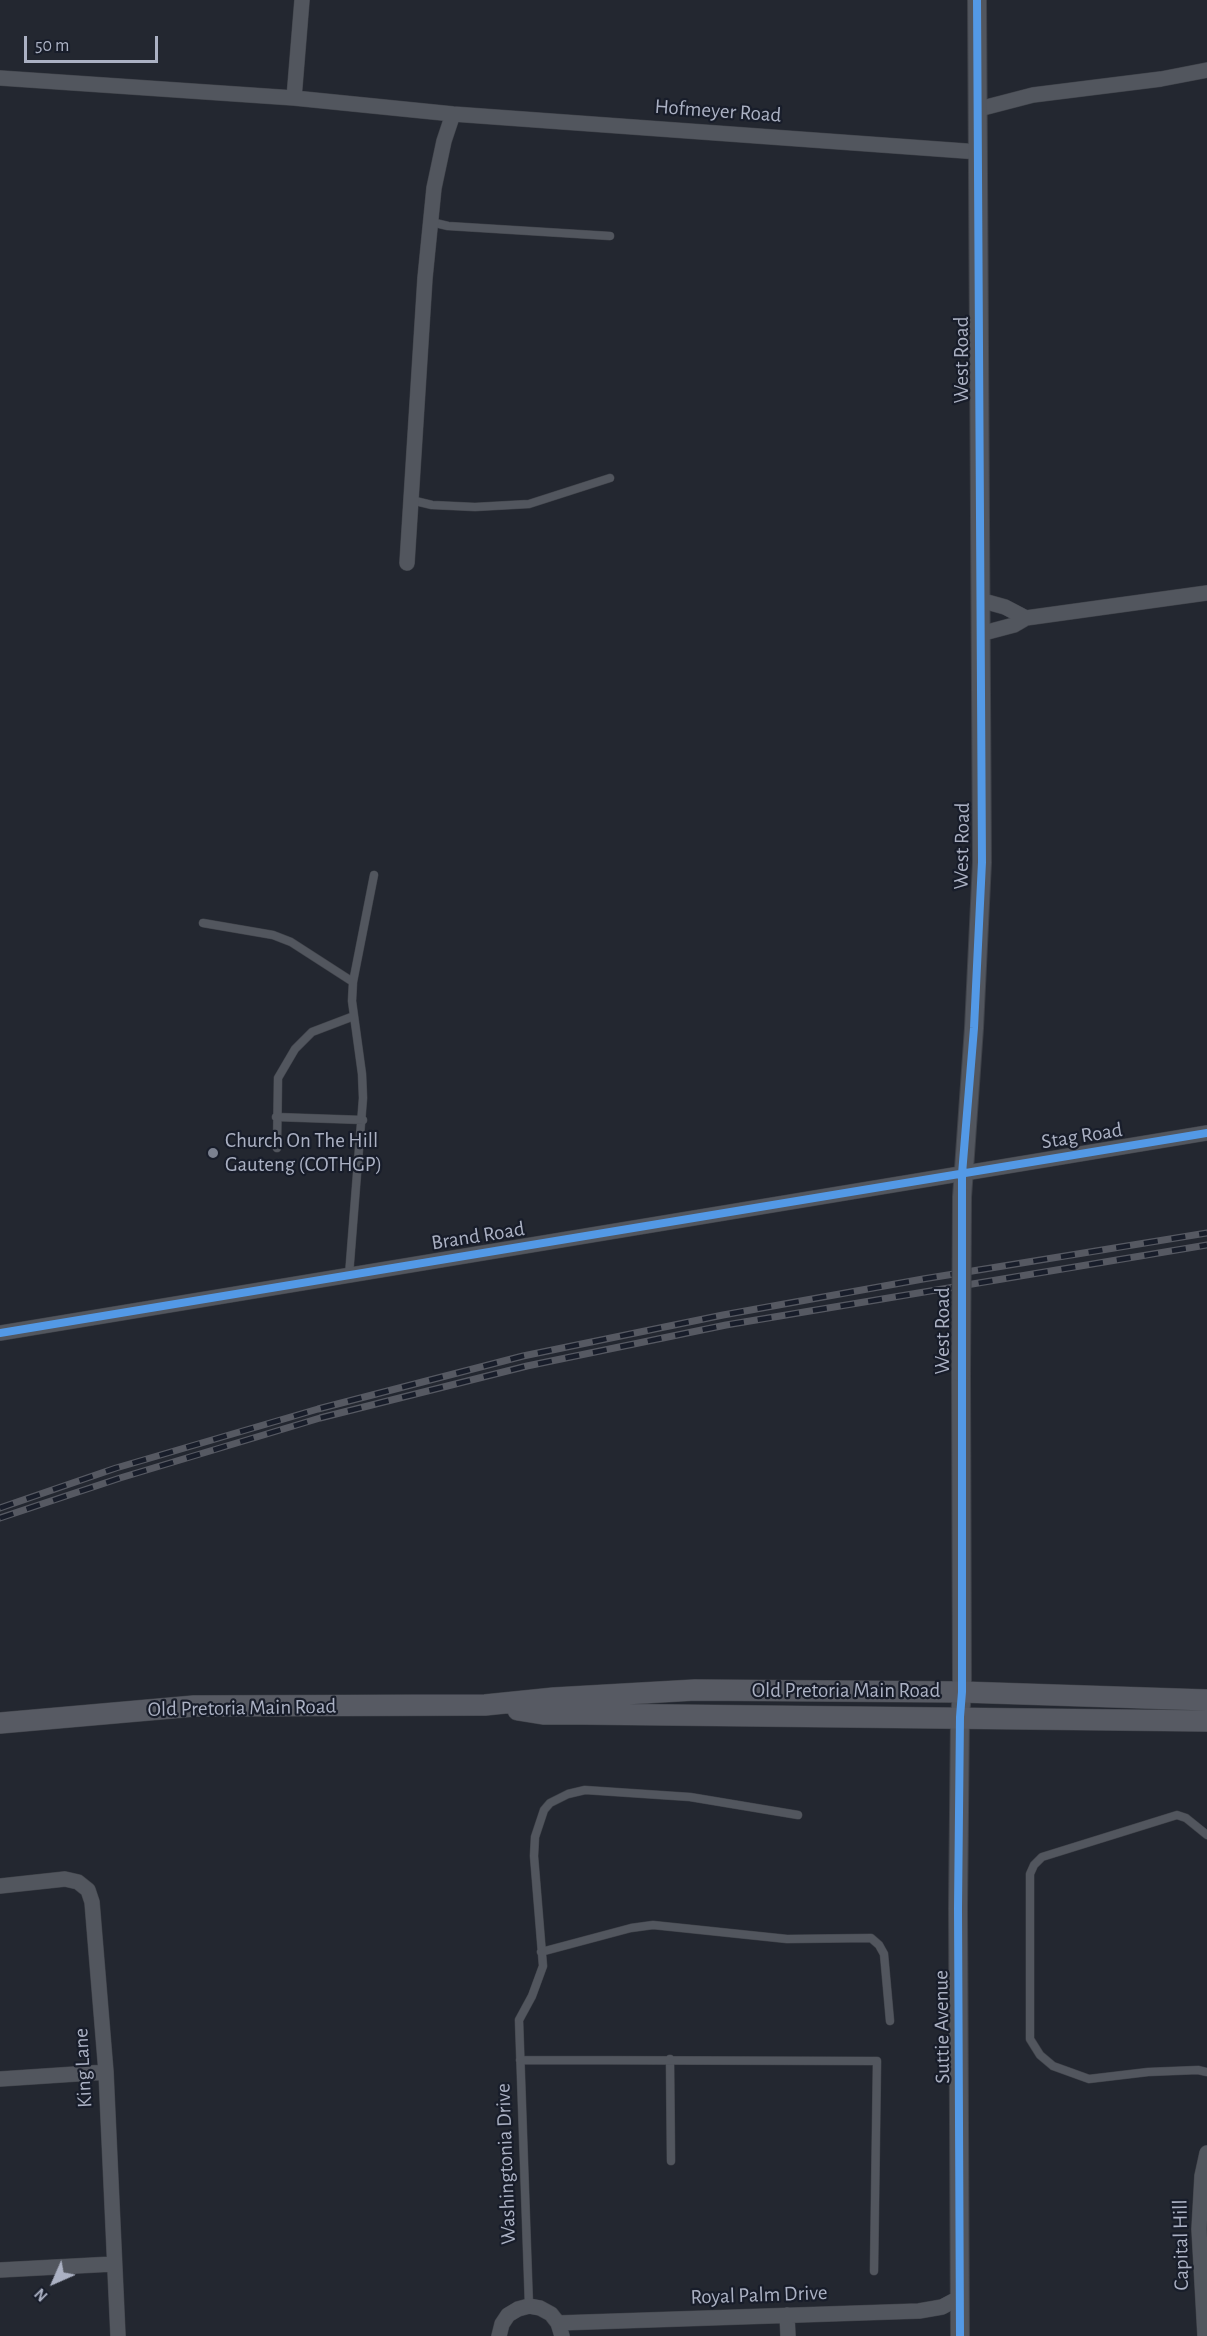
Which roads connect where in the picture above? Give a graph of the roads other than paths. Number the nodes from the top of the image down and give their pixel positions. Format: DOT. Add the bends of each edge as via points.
graph roads {
  1 [pos="302,0"];
  2 [pos="977,0"];
  3 [pos="1207,70"];
  4 [pos="0,78"];
  5 [pos="294,98"];
  6 [pos="979,109"];
  7 [pos="453,114"];
  8 [pos="979,152"];
  9 [pos="430,222"];
  10 [pos="610,236"];
  11 [pos="610,478"];
  12 [pos="411,500"];
  13 [pos="406,563"];
  14 [pos="1207,593"];
  15 [pos="980,600"];
  16 [pos="1026,618"];
  17 [pos="980,634"];
  18 [pos="374,875"];
  19 [pos="203,923"];
  20 [pos="353,982"];
  21 [pos="354,1016"];
  22 [pos="276,1117"];
  23 [pos="363,1120"];
  24 [pos="1207,1133"];
  25 [pos="277,1148"];
  26 [pos="962,1174"];
  27 [pos="349,1275"];
  28 [pos="0,1333"];
  29 [pos="962,1692"];
  30 [pos="1207,1700"];
  31 [pos="485,1705"];
  32 [pos="960,1717"];
  33 [pos="1207,1721"];
  34 [pos="0,1723"];
  35 [pos="798,1815"];
  36 [pos="1207,1835"];
  37 [pos="0,1886"];
  38 [pos="541,1952"];
  39 [pos="890,2021"];
  40 [pos="520,2060"];
  41 [pos="670,2060"];
  42 [pos="106,2072"];
  43 [pos="1207,2072"];
  44 [pos="0,2079"];
  45 [pos="1207,2153"];
  46 [pos="671,2161"];
  47 [pos="113,2264"];
  48 [pos="0,2270"];
  49 [pos="874,2271"];
  50 [pos="959,2298"];
  51 [pos="529,2306"];
  52 [pos="787,2315"];
  53 [pos="560,2329"];
  54 [pos="118,2336"];
  55 [pos="499,2336"];
  56 [pos="788,2336"];
  57 [pos="960,2336"];
  58 [pos="1205,2336"];
  1 -- 5 [label="street"];
  2 -- 6 [label="street, West Road"];
  3 -- 6 [label="street" via="1034,95"];
  4 -- 5 [label="street, Hofmeyer Road"];
  5 -- 7 [label="street, Hofmeyer Road"];
  6 -- 8 [label="street, West Road"];
  7 -- 8 [label="street, Hofmeyer Road"];
  7 -- 9 [label="street" via="438,165"];
  8 -- 15 [label="street, West Road"];
  9 -- 10 [label="lane"];
  9 -- 12 [label="street"];
  11 -- 12 [label="lane" via="529,504 475,507"];
  12 -- 13 [label="street"];
  14 -- 16 [label="street"];
  15 -- 16 [label="street"];
  15 -- 17 [label="street, West Road"];
  16 -- 17 [label="street"];
  17 -- 26 [label="street, West Road" via="982,862"];
  18 -- 20 [label="lane"];
  19 -- 20 [label="lane" via="273,935 291,942"];
  20 -- 21 [label="lane"];
  21 -- 22 [label="lane" via="312,1032 295,1049 278,1078"];
  21 -- 23 [label="lane"];
  22 -- 23 [label="lane"];
  22 -- 25 [label="lane"];
  23 -- 27 [label="lane"];
  24 -- 26 [label="street, Stag Road"];
  26 -- 27 [label="street, Brand Road"];
  26 -- 29 [label="street, West Road, bridge"];
  27 -- 28 [label="street, Brand Road"];
  29 -- 30 [label="main road, Old Pretoria Main Road"];
  29 -- 31 [label="main road, Old Pretoria Main Road" via="695,1690"];
  29 -- 32 [label="street, West Road"];
  31 -- 32 [label="main road, Old Pretoria Main Road" via="553,1714"];
  31 -- 34 [label="main road, Old Pretoria Main Road" via="194,1706"];
  32 -- 33 [label="main road, Old Pretoria Main Road"];
  32 -- 50 [label="street, Suttie Avenue"];
  35 -- 38 [label="lane" via="690,1797 585,1790 550,1803 540,1817 535,1837"];
  36 -- 43 [label="lane" via="1177,1815 1042,1857 1034,1865 1030,1874 1030,2039 1053,2066 1089,2079 1148,2072"];
  37 -- 42 [label="street, King Lane" via="65,1879 88,1890 93,1902"];
  38 -- 39 [label="lane" via="653,1925 787,1939 871,1938 884,1954"];
  38 -- 40 [label="lane, Washingtonia Drive" via="543,1966 537,1985 519,2020"];
  40 -- 41 [label="lane"];
  40 -- 51 [label="lane, Washingtonia Drive"];
  41 -- 46 [label="lane"];
  41 -- 49 [label="lane" via="877,2061"];
  42 -- 44 [label="street"];
  42 -- 47 [label="street, King Lane"];
  45 -- 58 [label="street, Capital Hill" via="1199,2229"];
  47 -- 48 [label="street"];
  47 -- 54 [label="street, King Lane"];
  50 -- 52 [label="street, Royal Palm Drive" via="927,2311"];
  50 -- 57 [label="street, Suttie Avenue"];
  51 -- 53 [label="street" via="546,2310"];
  51 -- 55 [label="street" via="508,2315"];
  52 -- 53 [label="street, Royal Palm Drive"];
  52 -- 56 [label="street"];
}
